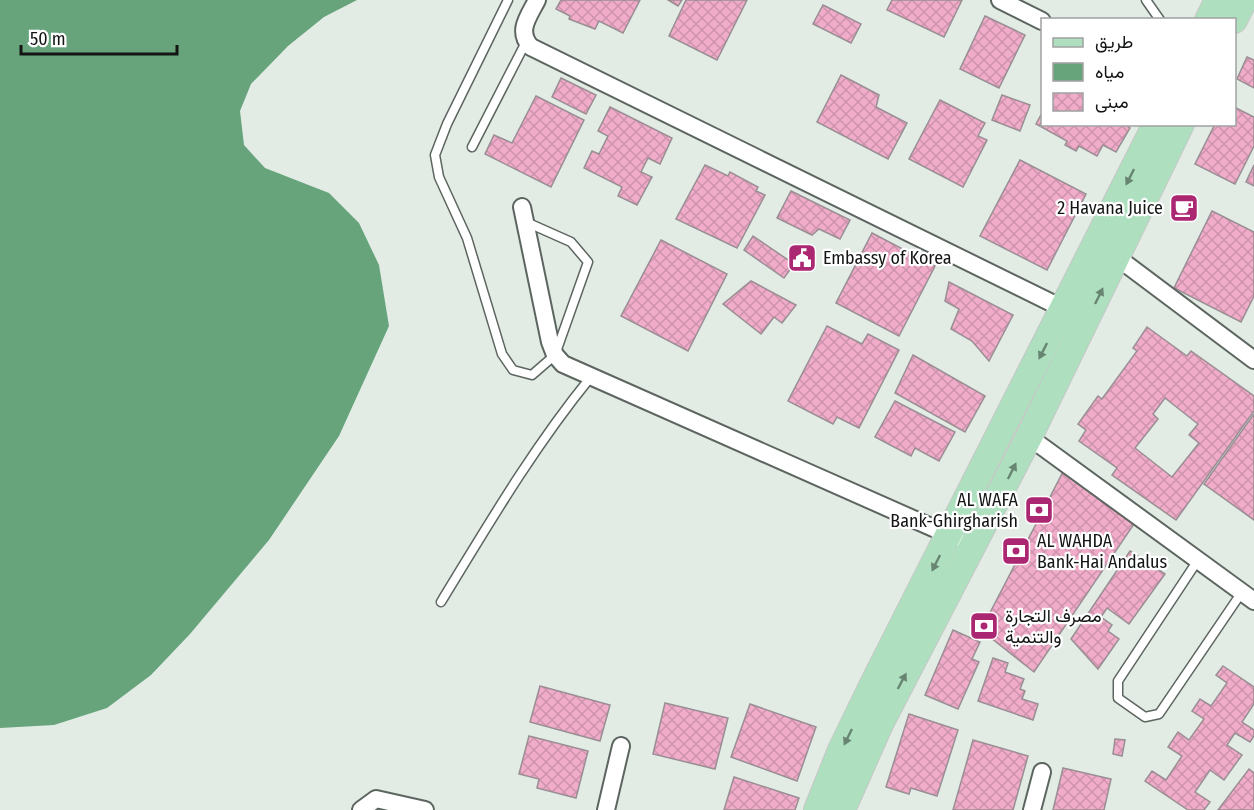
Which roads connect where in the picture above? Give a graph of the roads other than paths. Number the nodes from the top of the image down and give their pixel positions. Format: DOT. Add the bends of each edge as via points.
graph roads {
  1 [pos="508,0"];
  2 [pos="537,0"];
  3 [pos="1000,0"];
  4 [pos="1146,0"];
  5 [pos="1218,0"];
  6 [pos="1244,0"];
  7 [pos="1159,18"];
  8 [pos="1209,18"];
  9 [pos="1235,18"];
  10 [pos="1041,20"];
  11 [pos="525,42"];
  12 [pos="1155,126"];
  13 [pos="1180,126"];
  14 [pos="472,147"];
  15 [pos="523,214"];
  16 [pos="1118,258"];
  17 [pos="1064,309"];
  18 [pos="555,355"];
  19 [pos="1253,355"];
  20 [pos="591,378"];
  21 [pos="1029,437"];
  22 [pos="962,541"];
  23 [pos="1198,559"];
  24 [pos="1248,596"];
  25 [pos="441,602"];
  26 [pos="621,746"];
  27 [pos="1042,772"];
  28 [pos="361,810"];
  29 [pos="425,810"];
  30 [pos="606,810"];
  31 [pos="817,810"];
  32 [pos="842,810"];
  33 [pos="1032,810"];
  1 -- 18 [label="lane" via="435,155 439,177 467,237 502,354 513,370 532,375"];
  2 -- 11 [label="street" via="524,26"];
  3 -- 10 [label="street"];
  4 -- 7 [label="lane"];
  5 -- 8 [label="main road"];
  6 -- 9 [label="main road"];
  11 -- 14 [label="lane"];
  11 -- 17 [label="street"];
  12 -- 17 [label="main road, one-way"];
  13 -- 16 [label="main road"];
  15 -- 18 [label="street"];
  15 -- 18 [label="lane" via="572,242 588,262"];
  16 -- 19 [label="street"];
  21 -- 16 [label="main road, one-way"];
  17 -- 22 [label="main road, one-way"];
  18 -- 20 [label="street" via="563,364"];
  20 -- 22 [label="street"];
  20 -- 25 [label="lane" via="517,477"];
  22 -- 21 [label="main road, one-way"];
  21 -- 23 [label="street"];
  22 -- 31 [label="main road, one-way" via="875,680"];
  32 -- 22 [label="main road, one-way"];
  23 -- 24 [label="street"];
  23 -- 24 [label="lane" via="1118,681 1118,698 1145,717 1160,714"];
  26 -- 30 [label="street"];
  27 -- 33 [label="street"];
  28 -- 29 [label="street" via="376,800"];
}
